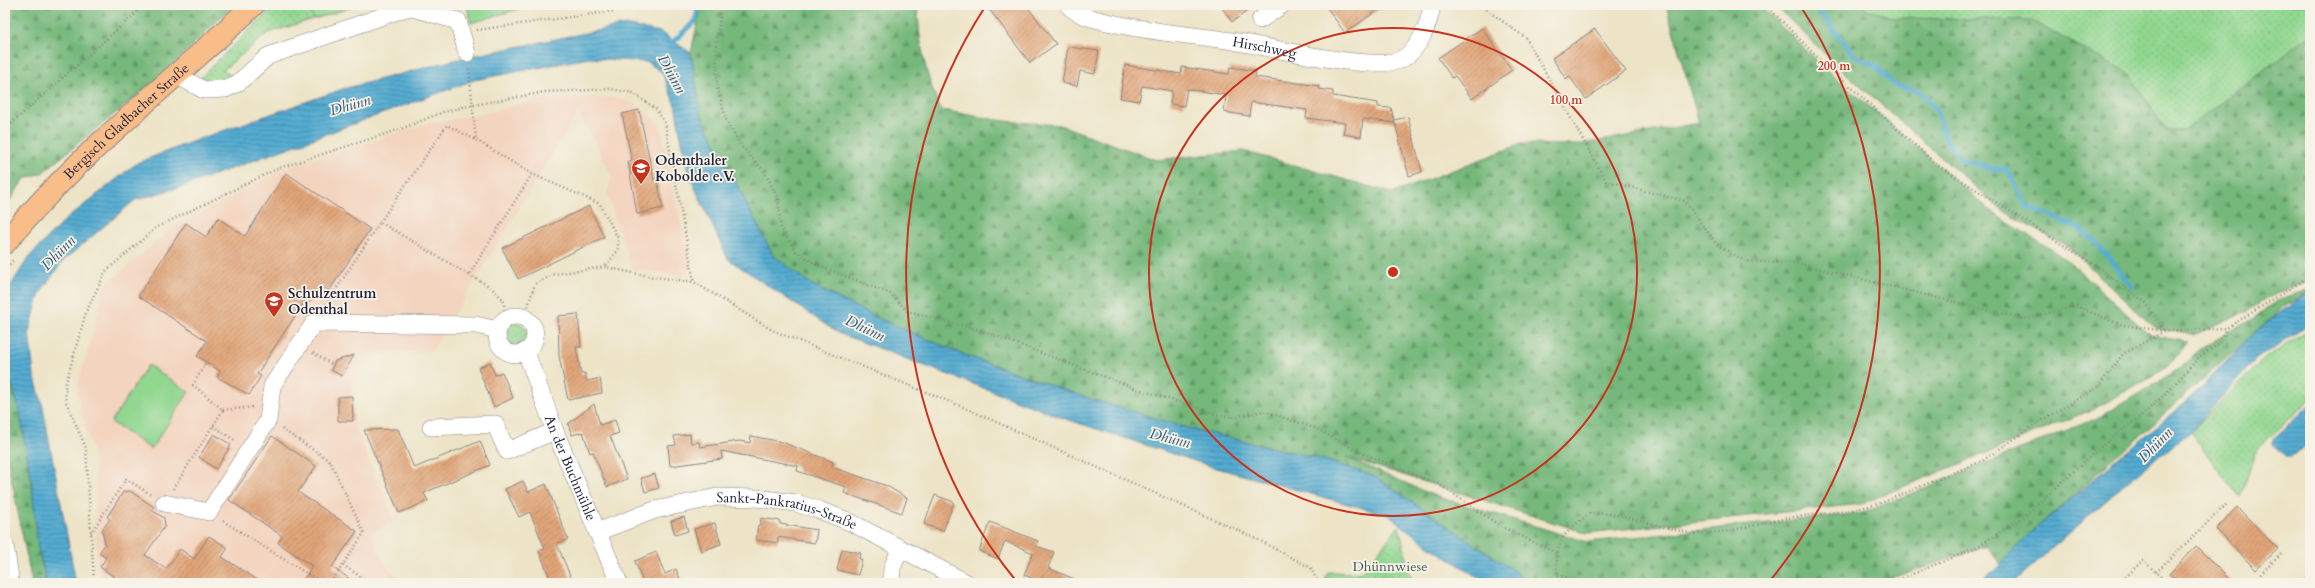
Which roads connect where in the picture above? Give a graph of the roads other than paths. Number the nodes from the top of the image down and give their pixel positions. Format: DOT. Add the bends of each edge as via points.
graph roads {
  1 [pos="252,5"];
  2 [pos="1068,5"];
  3 [pos="1282,5"];
  4 [pos="1432,5"];
  5 [pos="1260,20"];
  6 [pos="467,53"];
  7 [pos="176,75"];
  8 [pos="5,243"];
  9 [pos="502,324"];
  10 [pos="526,352"];
  11 [pos="431,427"];
  12 [pos="555,431"];
  13 [pos="164,503"];
  14 [pos="597,532"];
  15 [pos="5,545"];
  16 [pos="900,550"];
  17 [pos="8,580"];
  18 [pos="619,583"];
  19 [pos="891,583"];
  20 [pos="967,583"];
  1 -- 7 [label="main road, Bergisch Gladbacher Straße"];
  2 -- 4 [label="street, Hirschweg" via="1074,11 1112,23 1343,61 1380,63 1402,60 1414,48 1428,24"];
  3 -- 5 [label="street, Hirschweg"];
  6 -- 7 [label="street" via="458,21 409,7 268,56 238,83 226,90 204,90"];
  7 -- 8 [label="main road, Bergisch Gladbacher Straße" via="87,154 47,194"];
  9 -- 10 [label="street" via="497,339 501,347 508,353 517,355"];
  9 -- 10 [label="street" via="515,316 524,318 532,324 536,334 533,345"];
  9 -- 13 [label="street" via="314,323 272,386 269,412 249,450 209,512"];
  10 -- 12 [label="street, An der Buchmühle"];
  11 -- 12 [label="street" via="495,424 507,451"];
  12 -- 14 [label="street, An der Buchmühle"];
  14 -- 16 [label="street, Sankt-Pankratius-Straße" via="655,510 684,503 717,498 756,498 796,503 819,510 850,522"];
  14 -- 18 [label="street, An der Buchmühle"];
  15 -- 17 [label="street"];
  16 -- 19 [label="street" via="892,568"];
  16 -- 20 [label="street, Sankt-Pankratius-Straße"];
}
